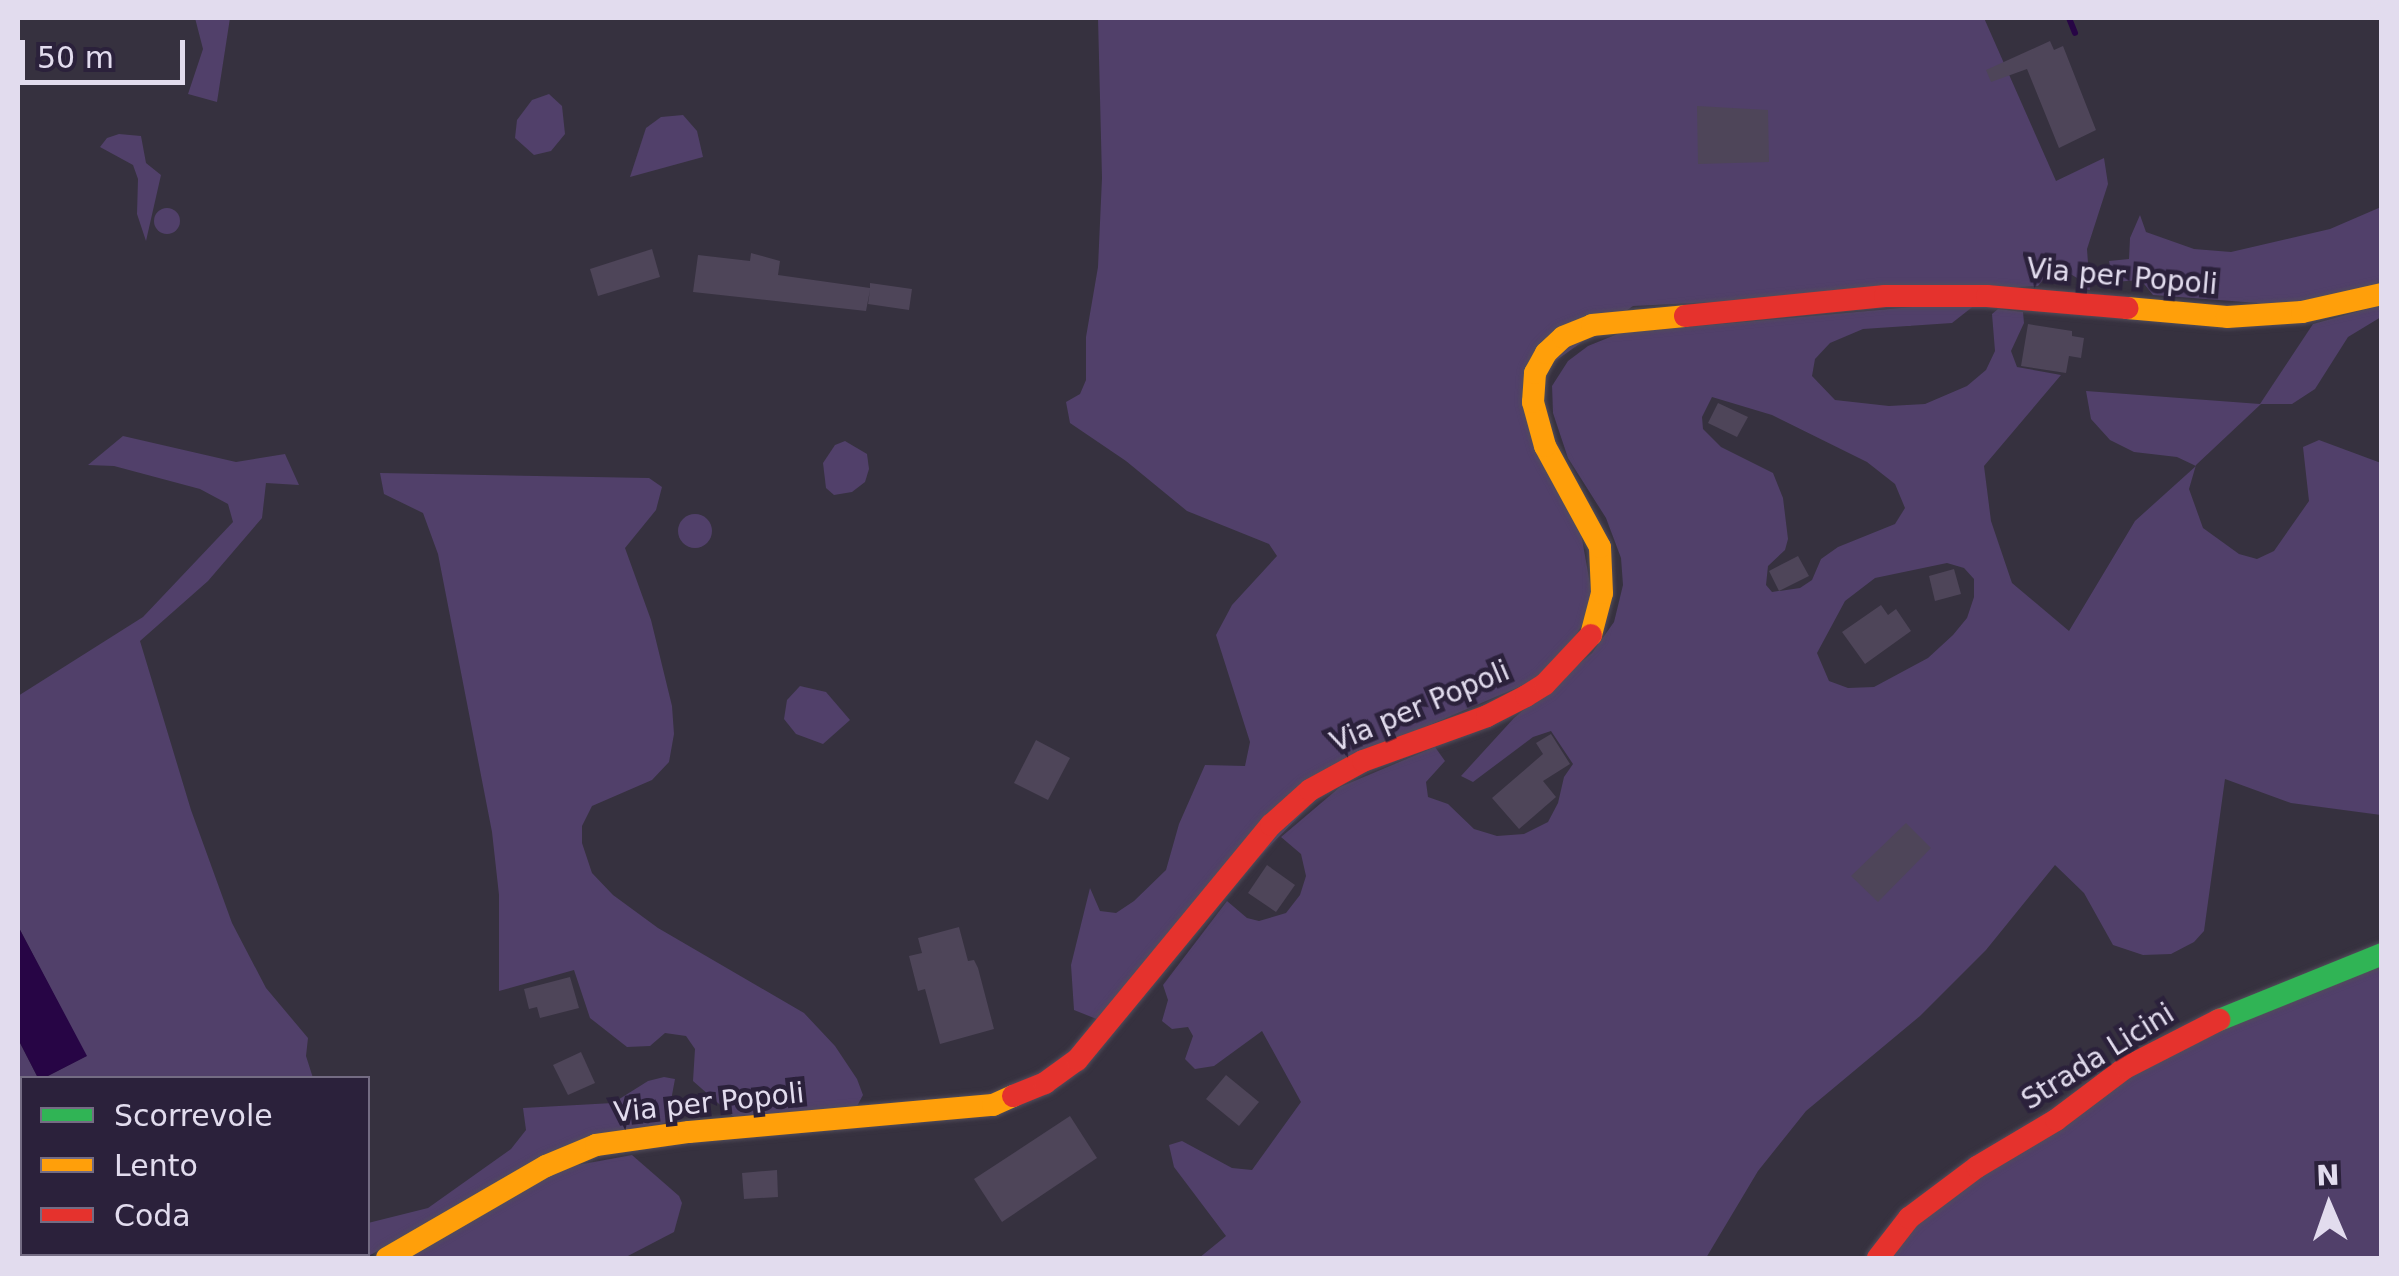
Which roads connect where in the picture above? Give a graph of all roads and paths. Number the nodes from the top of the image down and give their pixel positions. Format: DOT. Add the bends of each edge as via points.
graph roads {
  1 [pos="2382,294"];
  2 [pos="2382,954"];
  3 [pos="387,1258"];
  4 [pos="1878,1258"];
  1 -- 3 [label="main road, Via per Popoli" via="2302,312 2227,317 1986,296 1884,296 1592,324 1563,336 1535,373 1532,402 1545,446 1600,547 1601,605 1590,640 1526,696 1310,790 1271,826 1076,1060 1045,1084 993,1105 596,1145 546,1166"];
  2 -- 4 [label="main road, Strada Licini" via="2198,1029 2125,1068 1908,1218"];
}
